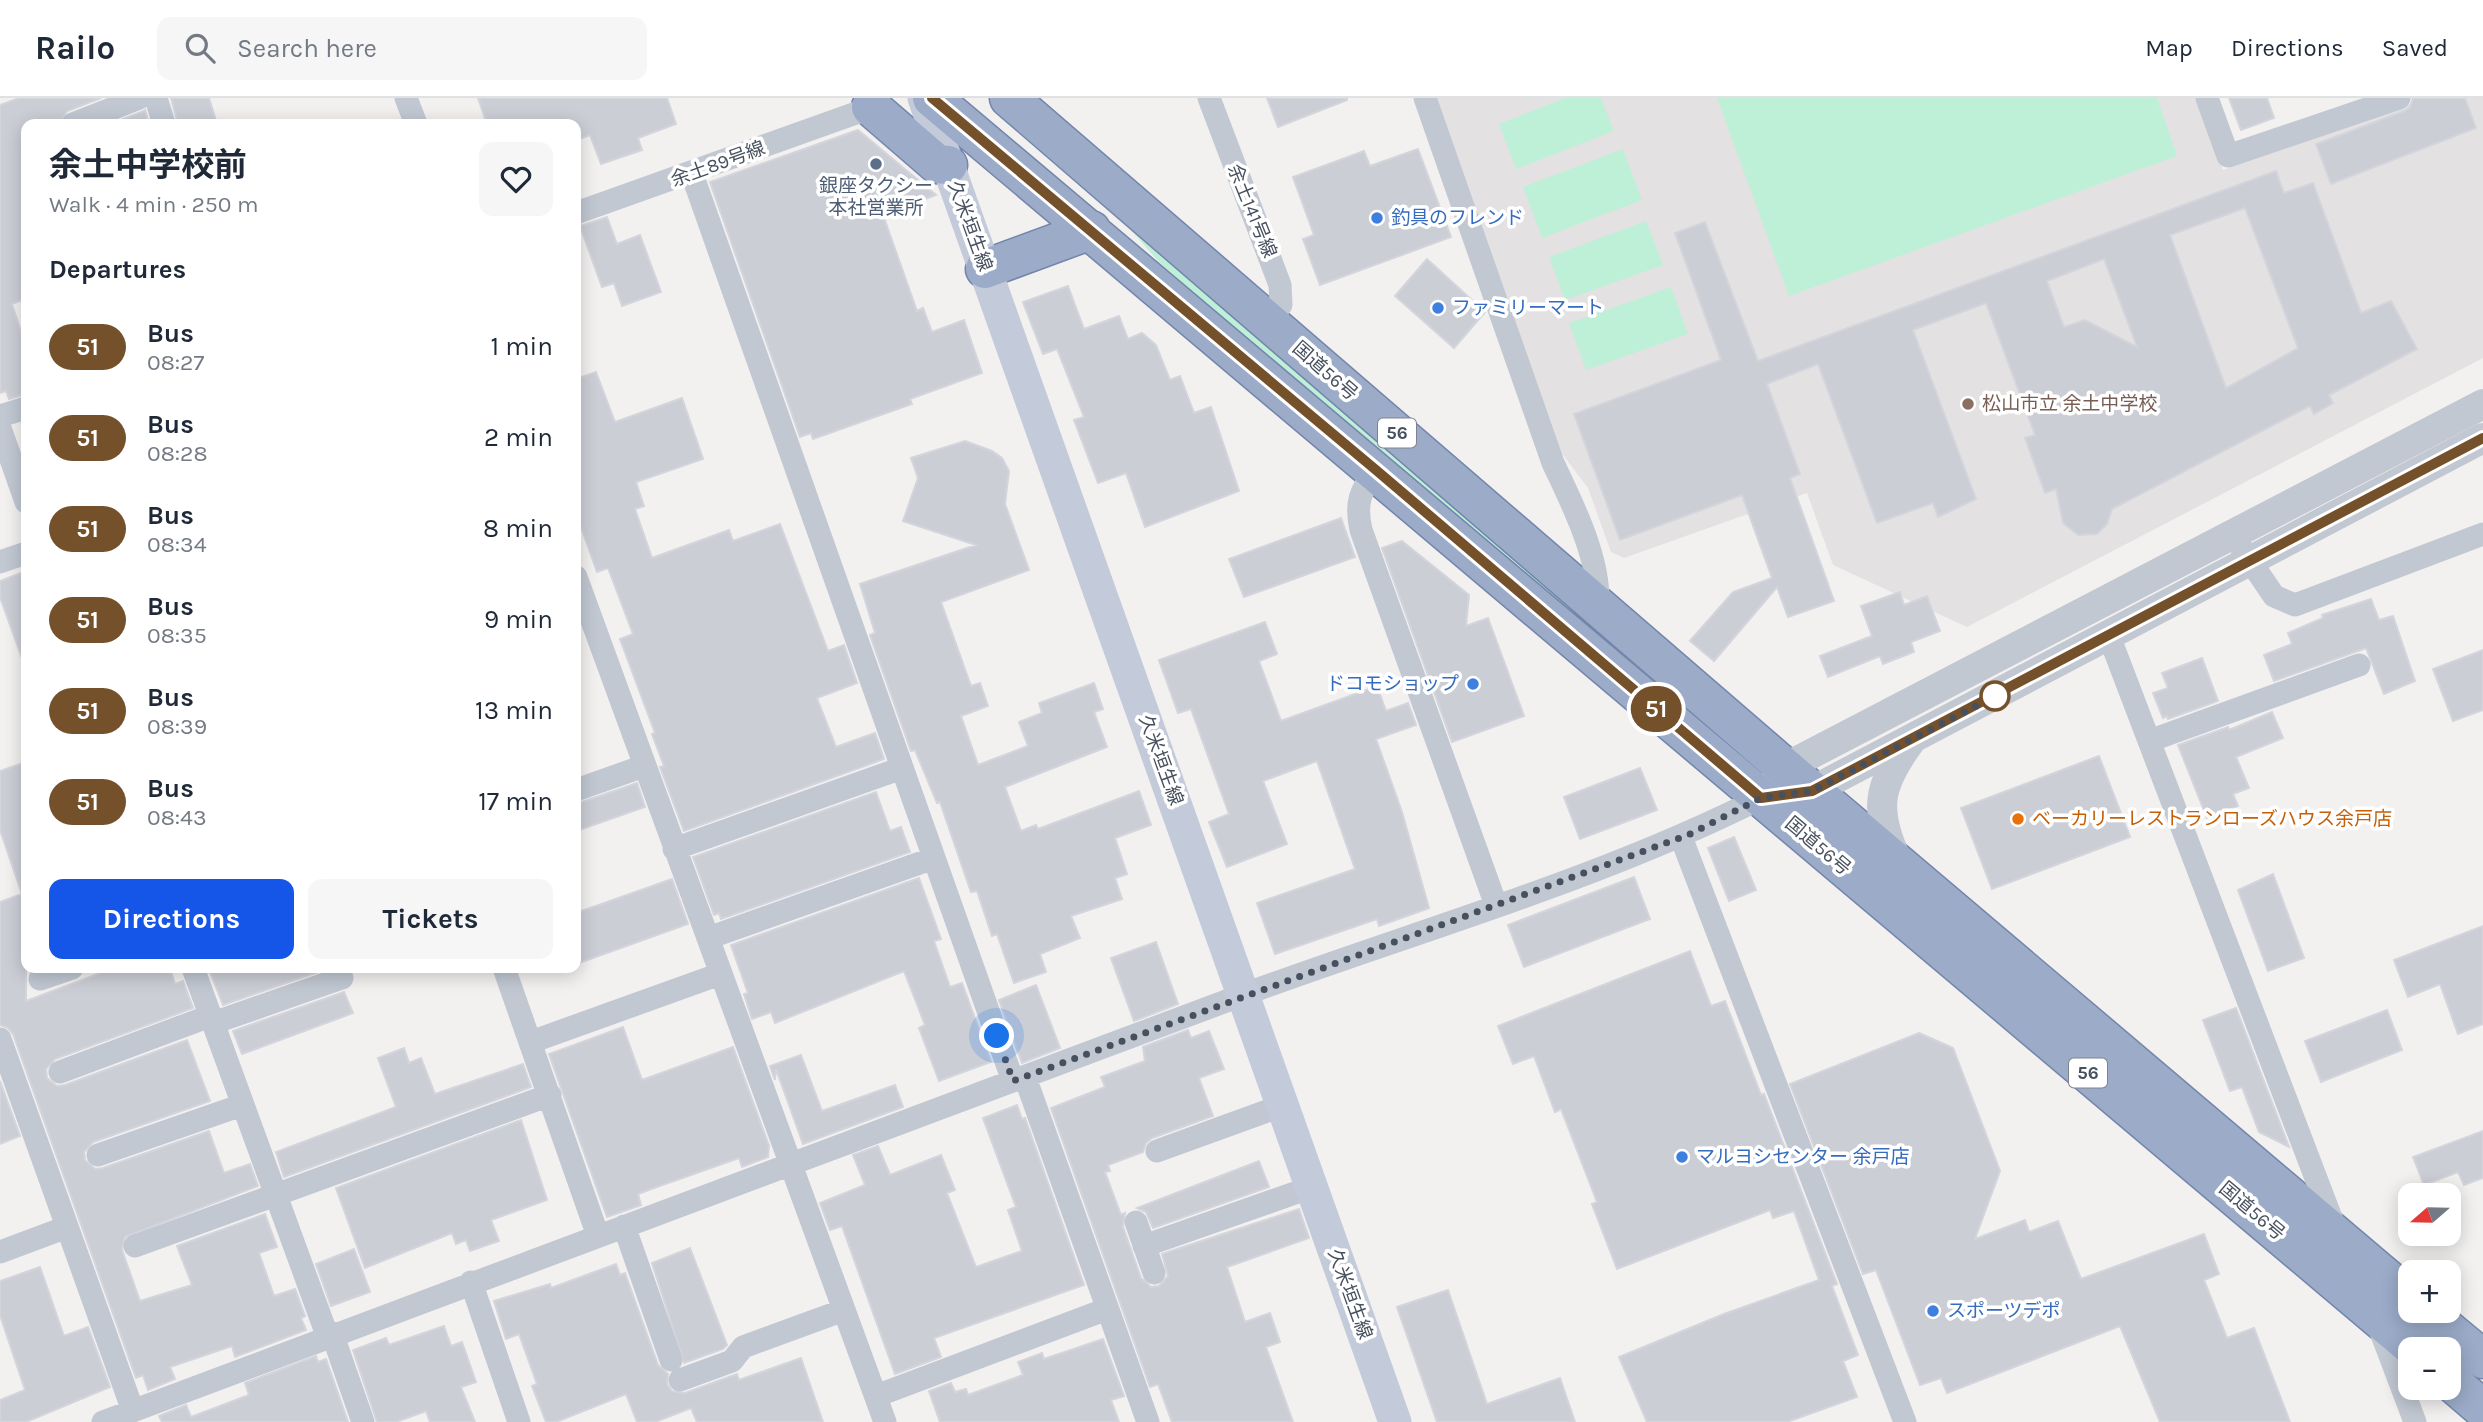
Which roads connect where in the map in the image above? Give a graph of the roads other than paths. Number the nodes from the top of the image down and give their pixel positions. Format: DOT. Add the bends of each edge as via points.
graph roads {
  1 [pos="139,98"];
  2 [pos="156,98"];
  3 [pos="406,98"];
  4 [pos="924,98"];
  5 [pos="932,98"];
  6 [pos="1009,98"];
  7 [pos="1209,98"];
  8 [pos="1424,98"];
  9 [pos="2207,98"];
  10 [pos="2399,98"];
  11 [pos="875,106"];
  12 [pos="86,119"];
  13 [pos="162,119"];
  14 [pos="413,119"];
  15 [pos="948,165"];
  16 [pos="692,174"];
  17 [pos="581,211"];
  18 [pos="1091,230"];
  19 [pos="985,269"];
  20 [pos="1268,321"];
  21 [pos="2483,404"];
  22 [pos="21,410"];
  23 [pos="0,416"];
  24 [pos="0,428"];
  25 [pos="2483,438"];
  26 [pos="1376,470"];
  27 [pos="21,486"];
  28 [pos="2483,534"];
  29 [pos="2234,535"];
  30 [pos="21,555"];
  31 [pos="2250,561"];
  32 [pos="0,562"];
  33 [pos="581,591"];
  34 [pos="1598,606"];
  35 [pos="2109,636"];
  36 [pos="1577,640"];
  37 [pos="2359,665"];
  38 [pos="1912,739"];
  39 [pos="2149,741"];
  40 [pos="644,766"];
  41 [pos="902,768"];
  42 [pos="1799,779"];
  43 [pos="581,788"];
  44 [pos="1761,798"];
  45 [pos="1681,837"];
  46 [pos="674,849"];
  47 [pos="934,858"];
  48 [pos="1897,861"];
  49 [pos="1496,905"];
  50 [pos="708,938"];
  51 [pos="57,973"];
  52 [pos="195,973"];
  53 [pos="506,973"];
  54 [pos="720,974"];
  55 [pos="342,978"];
  56 [pos="40,979"];
  57 [pos="1245,994"];
  58 [pos="211,1019"];
  59 [pos="531,1042"];
  60 [pos="1,1048"];
  61 [pos="60,1072"];
  62 [pos="1019,1079"];
  63 [pos="550,1095"];
  64 [pos="242,1105"];
  65 [pos="1284,1105"];
  66 [pos="1157,1152"];
  67 [pos="98,1155"];
  68 [pos="791,1164"];
  69 [pos="1312,1187"];
  70 [pos="274,1195"];
  71 [pos="1136,1222"];
  72 [pos="624,1226"];
  73 [pos="67,1227"];
  74 [pos="598,1236"];
  75 [pos="2341,1241"];
  76 [pos="135,1246"];
  77 [pos="1144,1246"];
  78 [pos="0,1252"];
  79 [pos="1154,1273"];
  80 [pos="471,1282"];
  81 [pos="2398,1288"];
  82 [pos="1108,1309"];
  83 [pos="844,1310"];
  84 [pos="2374,1314"];
  85 [pos="2440,1323"];
  86 [pos="329,1334"];
  87 [pos="2401,1337"];
  88 [pos="2483,1359"];
  89 [pos="2461,1390"];
  90 [pos="876,1396"];
  91 [pos="2483,1409"];
  92 [pos="133,1410"];
  93 [pos="103,1422"];
  94 [pos="363,1422"];
  95 [pos="519,1422"];
  96 [pos="885,1422"];
  97 [pos="1148,1422"];
  98 [pos="1395,1422"];
  99 [pos="1905,1422"];
  100 [pos="2415,1422"];
  1 -- 12 [label="street"];
  2 -- 13 [label="street"];
  3 -- 14 [label="street"];
  4 -- 15 [label="main road, 久米垣生線"];
  5 -- 18 [label="highway, 国道56号 / 56"];
  6 -- 20 [label="highway, 国道56号 / 56"];
  7 -- 20 [label="street, 余土141号線" via="1280,285 1281,305"];
  8 -- 34 [label="street" via="1593,564"];
  9 -- 10 [label="street" via="2228,156"];
  11 -- 15 [label="highway" via="937,164"];
  11 -- 16 [label="street, 余土89号線"];
  15 -- 19 [label="main road, 久米垣生線"];
  16 -- 17 [label="street, 余土89号線"];
  16 -- 41 [label="street"];
  18 -- 19 [label="highway"];
  18 -- 26 [label="highway, 国道56号 / 56"];
  19 -- 57 [label="main road, 久米垣生線"];
  20 -- 34 [label="highway, 国道56号 / 56"];
  21 -- 29 [label="street"];
  22 -- 23 [label="street"];
  24 -- 27 [label="street"];
  25 -- 31 [label="street"];
  26 -- 36 [label="highway, 国道56号 / 56"];
  26 -- 49 [label="street" via="1360,491 1361,530"];
  28 -- 31 [label="street" via="2295,605 2274,596"];
  29 -- 31 [label="street"];
  29 -- 42 [label="street"];
  30 -- 32 [label="street"];
  31 -- 35 [label="street"];
  33 -- 40 [label="street"];
  34 -- 36 [label="street"];
  34 -- 42 [label="highway, 国道56号 / 56"];
  35 -- 38 [label="street"];
  35 -- 39 [label="street"];
  36 -- 44 [label="highway, 国道56号 / 56"];
  37 -- 39 [label="street"];
  38 -- 42 [label="street"];
  38 -- 48 [label="street" via="1891,767 1880,796 1883,831"];
  39 -- 75 [label="street"];
  40 -- 43 [label="street"];
  40 -- 46 [label="street"];
  41 -- 46 [label="street"];
  41 -- 47 [label="street"];
  42 -- 44 [label="street"];
  42 -- 48 [label="highway, 国道56号 / 56"];
  44 -- 45 [label="street"];
  44 -- 84 [label="highway, 国道56号 / 56"];
  45 -- 49 [label="street"];
  45 -- 99 [label="street"];
  46 -- 50 [label="street"];
  47 -- 50 [label="street"];
  47 -- 62 [label="street"];
  48 -- 75 [label="highway, 国道56号 / 56"];
  49 -- 57 [label="street"];
  50 -- 54 [label="street"];
  51 -- 56 [label="street"];
  52 -- 58 [label="street"];
  53 -- 59 [label="street"];
  54 -- 59 [label="street"];
  54 -- 68 [label="street"];
  55 -- 58 [label="street"];
  57 -- 62 [label="street"];
  57 -- 65 [label="main road, 久米垣生線"];
  58 -- 61 [label="street"];
  58 -- 64 [label="street"];
  59 -- 63 [label="street"];
  60 -- 73 [label="street"];
  62 -- 68 [label="street"];
  62 -- 82 [label="street"];
  63 -- 70 [label="street"];
  63 -- 74 [label="street"];
  64 -- 67 [label="street"];
  64 -- 70 [label="street"];
  65 -- 66 [label="street"];
  65 -- 69 [label="main road, 久米垣生線"];
  68 -- 72 [label="street"];
  68 -- 83 [label="street"];
  69 -- 77 [label="street"];
  69 -- 98 [label="main road, 久米垣生線"];
  70 -- 76 [label="street"];
  70 -- 86 [label="street"];
  71 -- 77 [label="street"];
  72 -- 74 [label="street"];
  72 -- 83 [label="street" via="676,1370 732,1361 743,1347"];
  73 -- 78 [label="street"];
  73 -- 92 [label="street"];
  74 -- 80 [label="street"];
  75 -- 81 [label="highway, 国道56号 / 56"];
  75 -- 84 [label="street"];
  77 -- 79 [label="street"];
  80 -- 86 [label="street"];
  80 -- 95 [label="street"];
  82 -- 90 [label="street"];
  82 -- 97 [label="street"];
  83 -- 90 [label="street"];
  84 -- 87 [label="highway, 国道56号 / 56"];
  84 -- 100 [label="street"];
  85 -- 88 [label="highway"];
  86 -- 92 [label="street"];
  86 -- 94 [label="street"];
  89 -- 91 [label="highway"];
  90 -- 96 [label="street"];
  92 -- 93 [label="street"];
}
